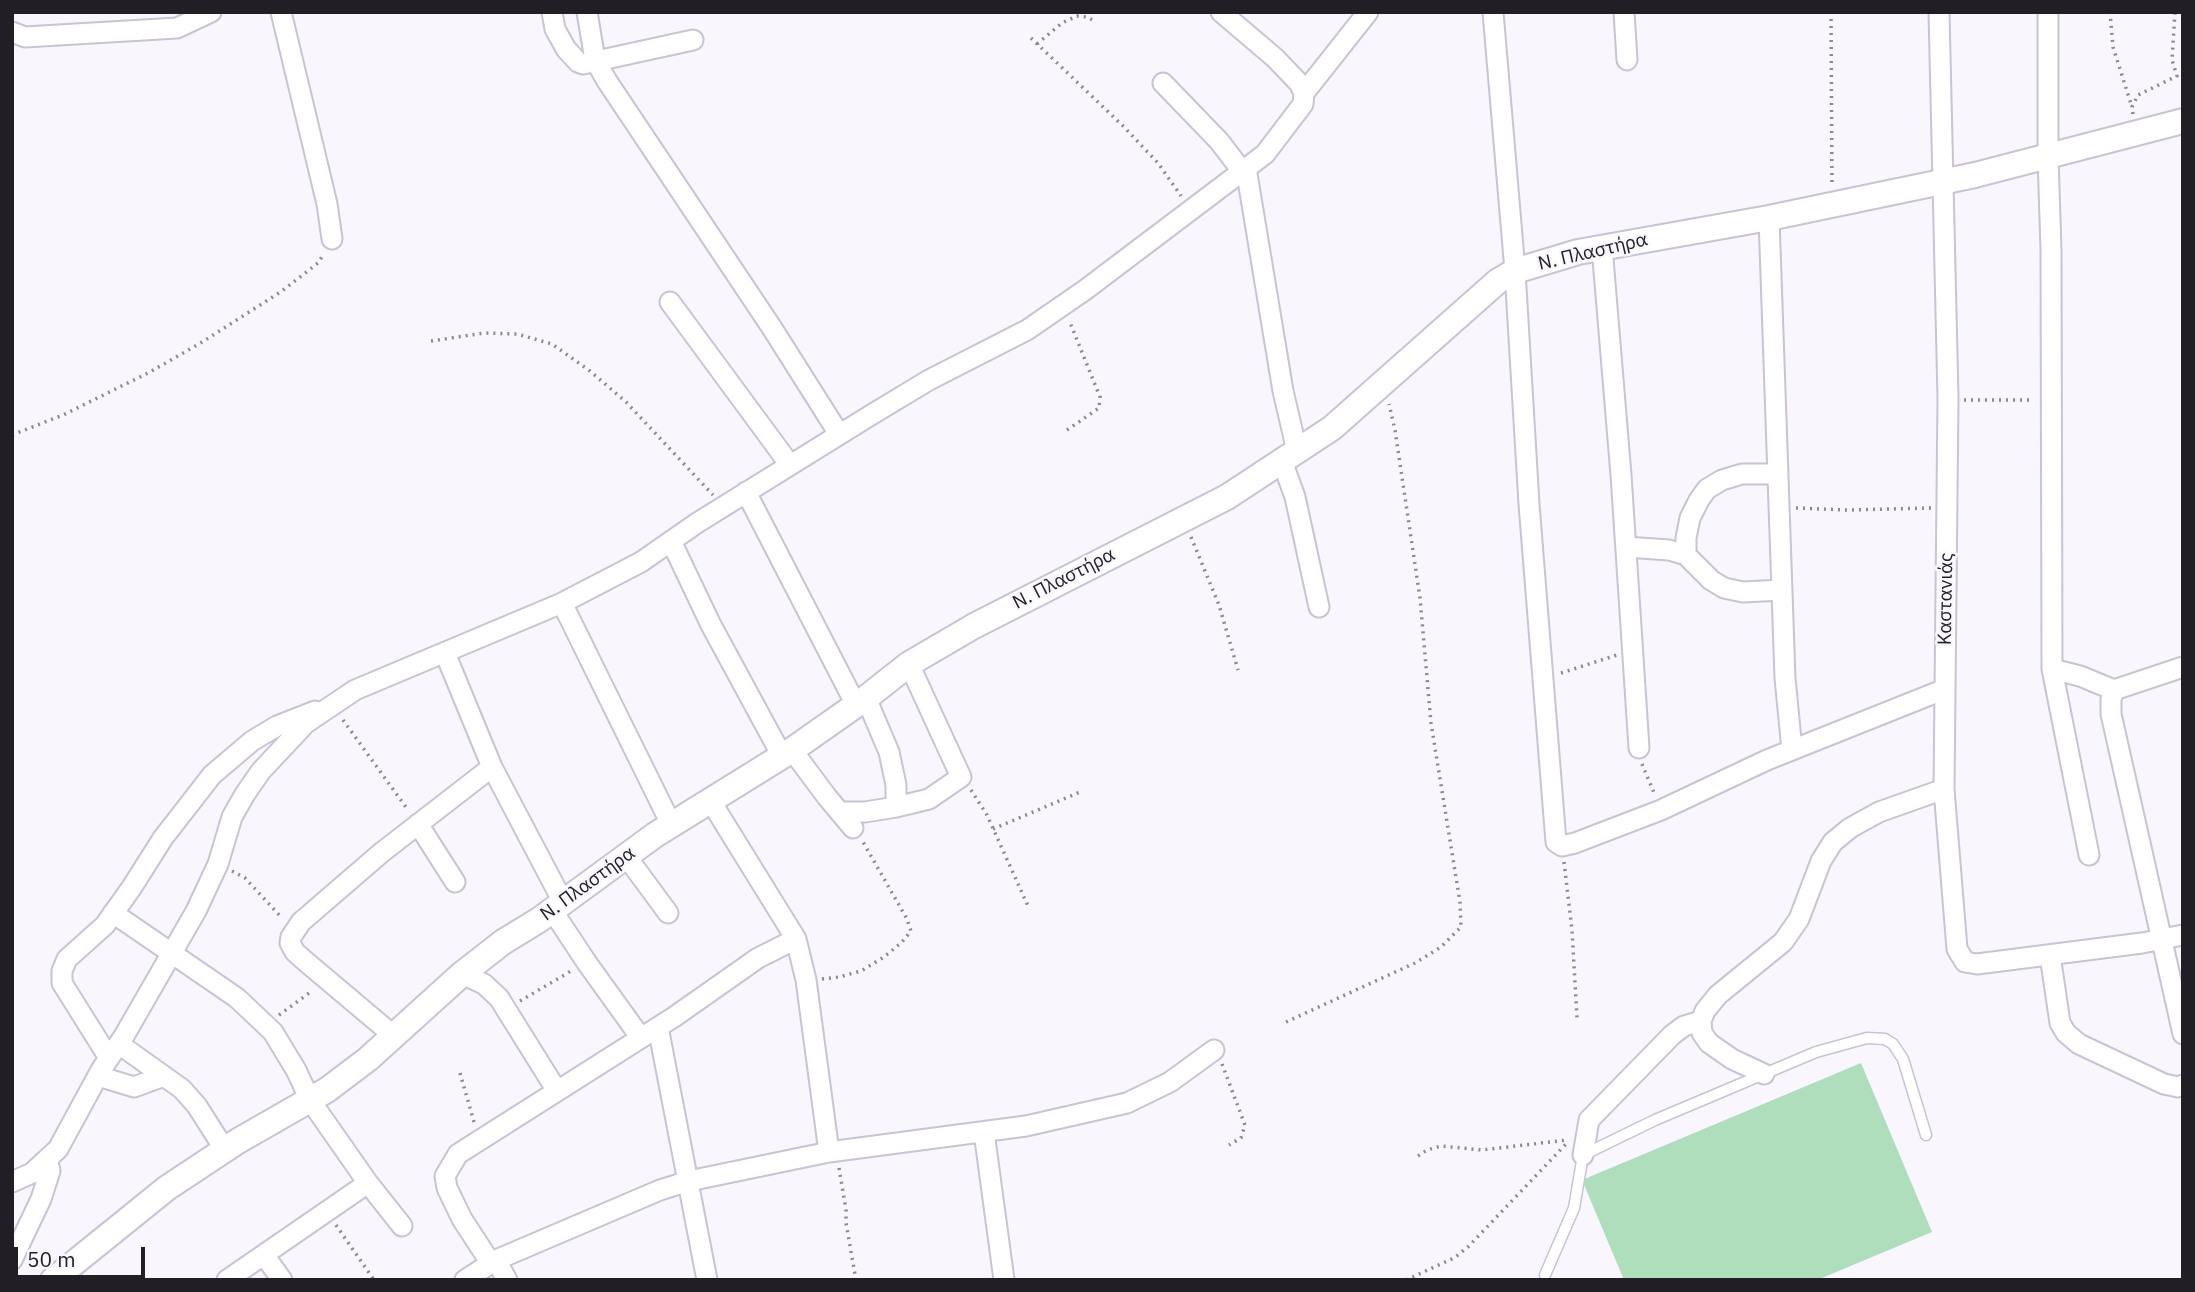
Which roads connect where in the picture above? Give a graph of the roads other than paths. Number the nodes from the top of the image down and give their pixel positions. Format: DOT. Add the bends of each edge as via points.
graph roads {
  1 [pos="211,12"];
  2 [pos="281,12"];
  3 [pos="552,12"];
  4 [pos="587,12"];
  5 [pos="1221,12"];
  6 [pos="1368,12"];
  7 [pos="1493,12"];
  8 [pos="1624,12"];
  9 [pos="1939,12"];
  10 [pos="2048,12"];
  11 [pos="12,32"];
  12 [pos="693,40"];
  13 [pos="595,60"];
  14 [pos="1627,60"];
  15 [pos="1163,83"];
  16 [pos="1304,93"];
  17 [pos="2183,121"];
  18 [pos="2048,156"];
  19 [pos="1244,170"];
  20 [pos="1942,182"];
  21 [pos="1769,218"];
  22 [pos="332,239"];
  23 [pos="1602,247"];
  24 [pos="1515,271"];
  25 [pos="670,302"];
  26 [pos="839,434"];
  27 [pos="1290,456"];
  28 [pos="790,465"];
  29 [pos="1778,474"];
  30 [pos="746,492"];
  31 [pos="671,541"];
  32 [pos="1626,547"];
  33 [pos="1686,555"];
  34 [pos="1782,590"];
  35 [pos="562,603"];
  36 [pos="1319,607"];
  37 [pos="445,653"];
  38 [pos="909,664"];
  39 [pos="2183,667"];
  40 [pos="2052,669"];
  41 [pos="1945,689"];
  42 [pos="2114,690"];
  43 [pos="861,702"];
  44 [pos="328,706"];
  45 [pos="1639,748"];
  46 [pos="1792,750"];
  47 [pos="787,753"];
  48 [pos="492,767"];
  49 [pos="1944,789"];
  50 [pos="710,800"];
  51 [pos="896,807"];
  52 [pos="840,812"];
  53 [pos="418,824"];
  54 [pos="671,824"];
  55 [pos="853,828"];
  56 [pos="2089,855"];
  57 [pos="626,856"];
  58 [pos="455,882"];
  59 [pos="558,906"];
  60 [pos="113,913"];
  61 [pos="668,913"];
  62 [pos="2183,935"];
  63 [pos="796,939"];
  64 [pos="2163,939"];
  65 [pos="173,954"];
  66 [pos="2050,955"];
  67 [pos="462,974"];
  68 [pos="1701,1021"];
  69 [pos="659,1027"];
  70 [pos="2183,1034"];
  71 [pos="394,1037"];
  72 [pos="641,1038"];
  73 [pos="1214,1050"];
  74 [pos="114,1051"];
  75 [pos="1764,1074"];
  76 [pos="98,1076"];
  77 [pos="164,1076"];
  78 [pos="2183,1085"];
  79 [pos="557,1091"];
  80 [pos="310,1100"];
  81 [pos="984,1132"];
  82 [pos="1926,1135"];
  83 [pos="225,1150"];
  84 [pos="829,1152"];
  85 [pos="1583,1155"];
  86 [pos="48,1161"];
  87 [pos="688,1181"];
  88 [pos="12,1182"];
  89 [pos="368,1183"];
  90 [pos="402,1226"];
  91 [pos="264,1255"];
  92 [pos="12,1260"];
  93 [pos="493,1261"];
  94 [pos="1545,1275"];
  95 [pos="57,1278"];
  96 [pos="227,1280"];
  97 [pos="282,1280"];
  98 [pos="465,1280"];
  99 [pos="507,1280"];
  100 [pos="707,1280"];
  101 [pos="1004,1280"];
  1 -- 11 [label="street" via="177,28 25,37"];
  2 -- 22 [label="street"];
  3 -- 13 [label="street" via="566,49 583,64"];
  4 -- 13 [label="street"];
  5 -- 16 [label="street" via="1275,58"];
  6 -- 16 [label="street"];
  7 -- 24 [label="street"];
  8 -- 14 [label="street"];
  9 -- 20 [label="street, Καστανιάς"];
  10 -- 18 [label="street"];
  12 -- 13 [label="street"];
  13 -- 26 [label="street"];
  15 -- 19 [label="street"];
  16 -- 19 [label="street" via="1303,104 1278,138"];
  17 -- 18 [label="street, Ν. Πλαστήρα"];
  18 -- 20 [label="street, Ν. Πλαστήρα"];
  18 -- 40 [label="street"];
  19 -- 26 [label="street" via="1027,330 929,380"];
  19 -- 27 [label="street"];
  20 -- 21 [label="street, Ν. Πλαστήρα"];
  20 -- 41 [label="street, Καστανιάς" via="1948,398"];
  21 -- 23 [label="street, Ν. Πλαστήρα"];
  21 -- 29 [label="street"];
  23 -- 24 [label="street, Ν. Πλαστήρα"];
  23 -- 32 [label="street"];
  24 -- 27 [label="street, Ν. Πλαστήρα" via="1450,321 1332,428"];
  24 -- 46 [label="street" via="1556,842 1562,846 1661,810"];
  25 -- 28 [label="street"];
  26 -- 28 [label="street"];
  27 -- 36 [label="street"];
  27 -- 38 [label="street, Ν. Πλαστήρα" via="1227,497"];
  28 -- 30 [label="street"];
  29 -- 33 [label="street" via="1742,474 1707,489 1690,519"];
  29 -- 34 [label="street"];
  30 -- 31 [label="street"];
  30 -- 43 [label="street"];
  31 -- 35 [label="street"];
  31 -- 47 [label="street" via="711,625"];
  32 -- 33 [label="street"];
  32 -- 45 [label="street"];
  33 -- 34 [label="street" via="1724,589"];
  34 -- 46 [label="street"];
  35 -- 37 [label="street"];
  35 -- 54 [label="street"];
  37 -- 44 [label="street"];
  37 -- 48 [label="street"];
  38 -- 43 [label="street, Ν. Πλαστήρα"];
  38 -- 51 [label="street" via="961,777 929,799"];
  39 -- 42 [label="street"];
  40 -- 42 [label="street"];
  40 -- 56 [label="street"];
  41 -- 46 [label="street"];
  41 -- 49 [label="street, Καστανιάς"];
  42 -- 64 [label="street" via="2111,714"];
  43 -- 47 [label="street, Ν. Πλαστήρα"];
  43 -- 51 [label="street" via="890,752"];
  44 -- 60 [label="street" via="277,726 212,775"];
  44 -- 65 [label="street" via="306,723 244,794 218,864"];
  47 -- 50 [label="street, Ν. Πλαστήρα"];
  47 -- 52 [label="street"];
  48 -- 53 [label="street"];
  48 -- 59 [label="street"];
  49 -- 66 [label="street, Καστανιάς" via="1957,949 1965,962"];
  49 -- 68 [label="street" via="1879,812 1833,842 1799,919 1783,942 1718,995"];
  50 -- 54 [label="street, Ν. Πλαστήρα"];
  50 -- 63 [label="street"];
  51 -- 52 [label="street"];
  52 -- 55 [label="street"];
  53 -- 58 [label="street"];
  53 -- 71 [label="street" via="310,914 290,943"];
  54 -- 57 [label="street, Ν. Πλαστήρα"];
  57 -- 59 [label="street, Ν. Πλαστήρα"];
  57 -- 61 [label="street"];
  59 -- 67 [label="street, Ν. Πλαστήρα"];
  59 -- 72 [label="street" via="587,963"];
  60 -- 65 [label="street"];
  60 -- 74 [label="street" via="67,959 62,983"];
  62 -- 64 [label="street, Καστανιάς"];
  63 -- 69 [label="street" via="758,958"];
  63 -- 84 [label="street" via="806,980"];
  64 -- 66 [label="street, Καστανιάς"];
  64 -- 70 [label="street"];
  65 -- 74 [label="street"];
  65 -- 80 [label="street" via="237,998 266,1025"];
  66 -- 78 [label="street" via="2060,1023 2066,1033 2079,1044 2164,1084"];
  67 -- 71 [label="street, Ν. Πλαστήρα"];
  67 -- 79 [label="street" via="484,984 499,998"];
  68 -- 75 [label="street" via="1709,1043"];
  68 -- 85 [label="street" via="1672,1035 1590,1120"];
  69 -- 72 [label="street"];
  69 -- 87 [label="street"];
  71 -- 80 [label="street, Ν. Πλαστήρα"];
  72 -- 79 [label="street"];
  73 -- 81 [label="street" via="1170,1082 1127,1103"];
  74 -- 76 [label="street"];
  74 -- 77 [label="street"];
  75 -- 82 [label="lane" via="1816,1052 1867,1038 1885,1039 1903,1059"];
  75 -- 85 [label="lane"];
  76 -- 77 [label="street" via="134,1087"];
  76 -- 86 [label="street"];
  77 -- 83 [label="street" via="197,1106"];
  79 -- 93 [label="street" via="458,1154 445,1176 462,1219"];
  80 -- 83 [label="street, Ν. Πλαστήρα"];
  80 -- 89 [label="street"];
  81 -- 84 [label="street"];
  81 -- 101 [label="street"];
  83 -- 95 [label="street, Ν. Πλαστήρα" via="167,1188"];
  84 -- 87 [label="street"];
  85 -- 94 [label="lane" via="1574,1208"];
  86 -- 88 [label="street"];
  86 -- 92 [label="street" via="50,1171 41,1199"];
  87 -- 93 [label="street"];
  87 -- 100 [label="street"];
  89 -- 90 [label="street"];
  89 -- 91 [label="street"];
  91 -- 96 [label="street"];
  91 -- 97 [label="street"];
  93 -- 98 [label="street"];
  93 -- 99 [label="street"];
}
